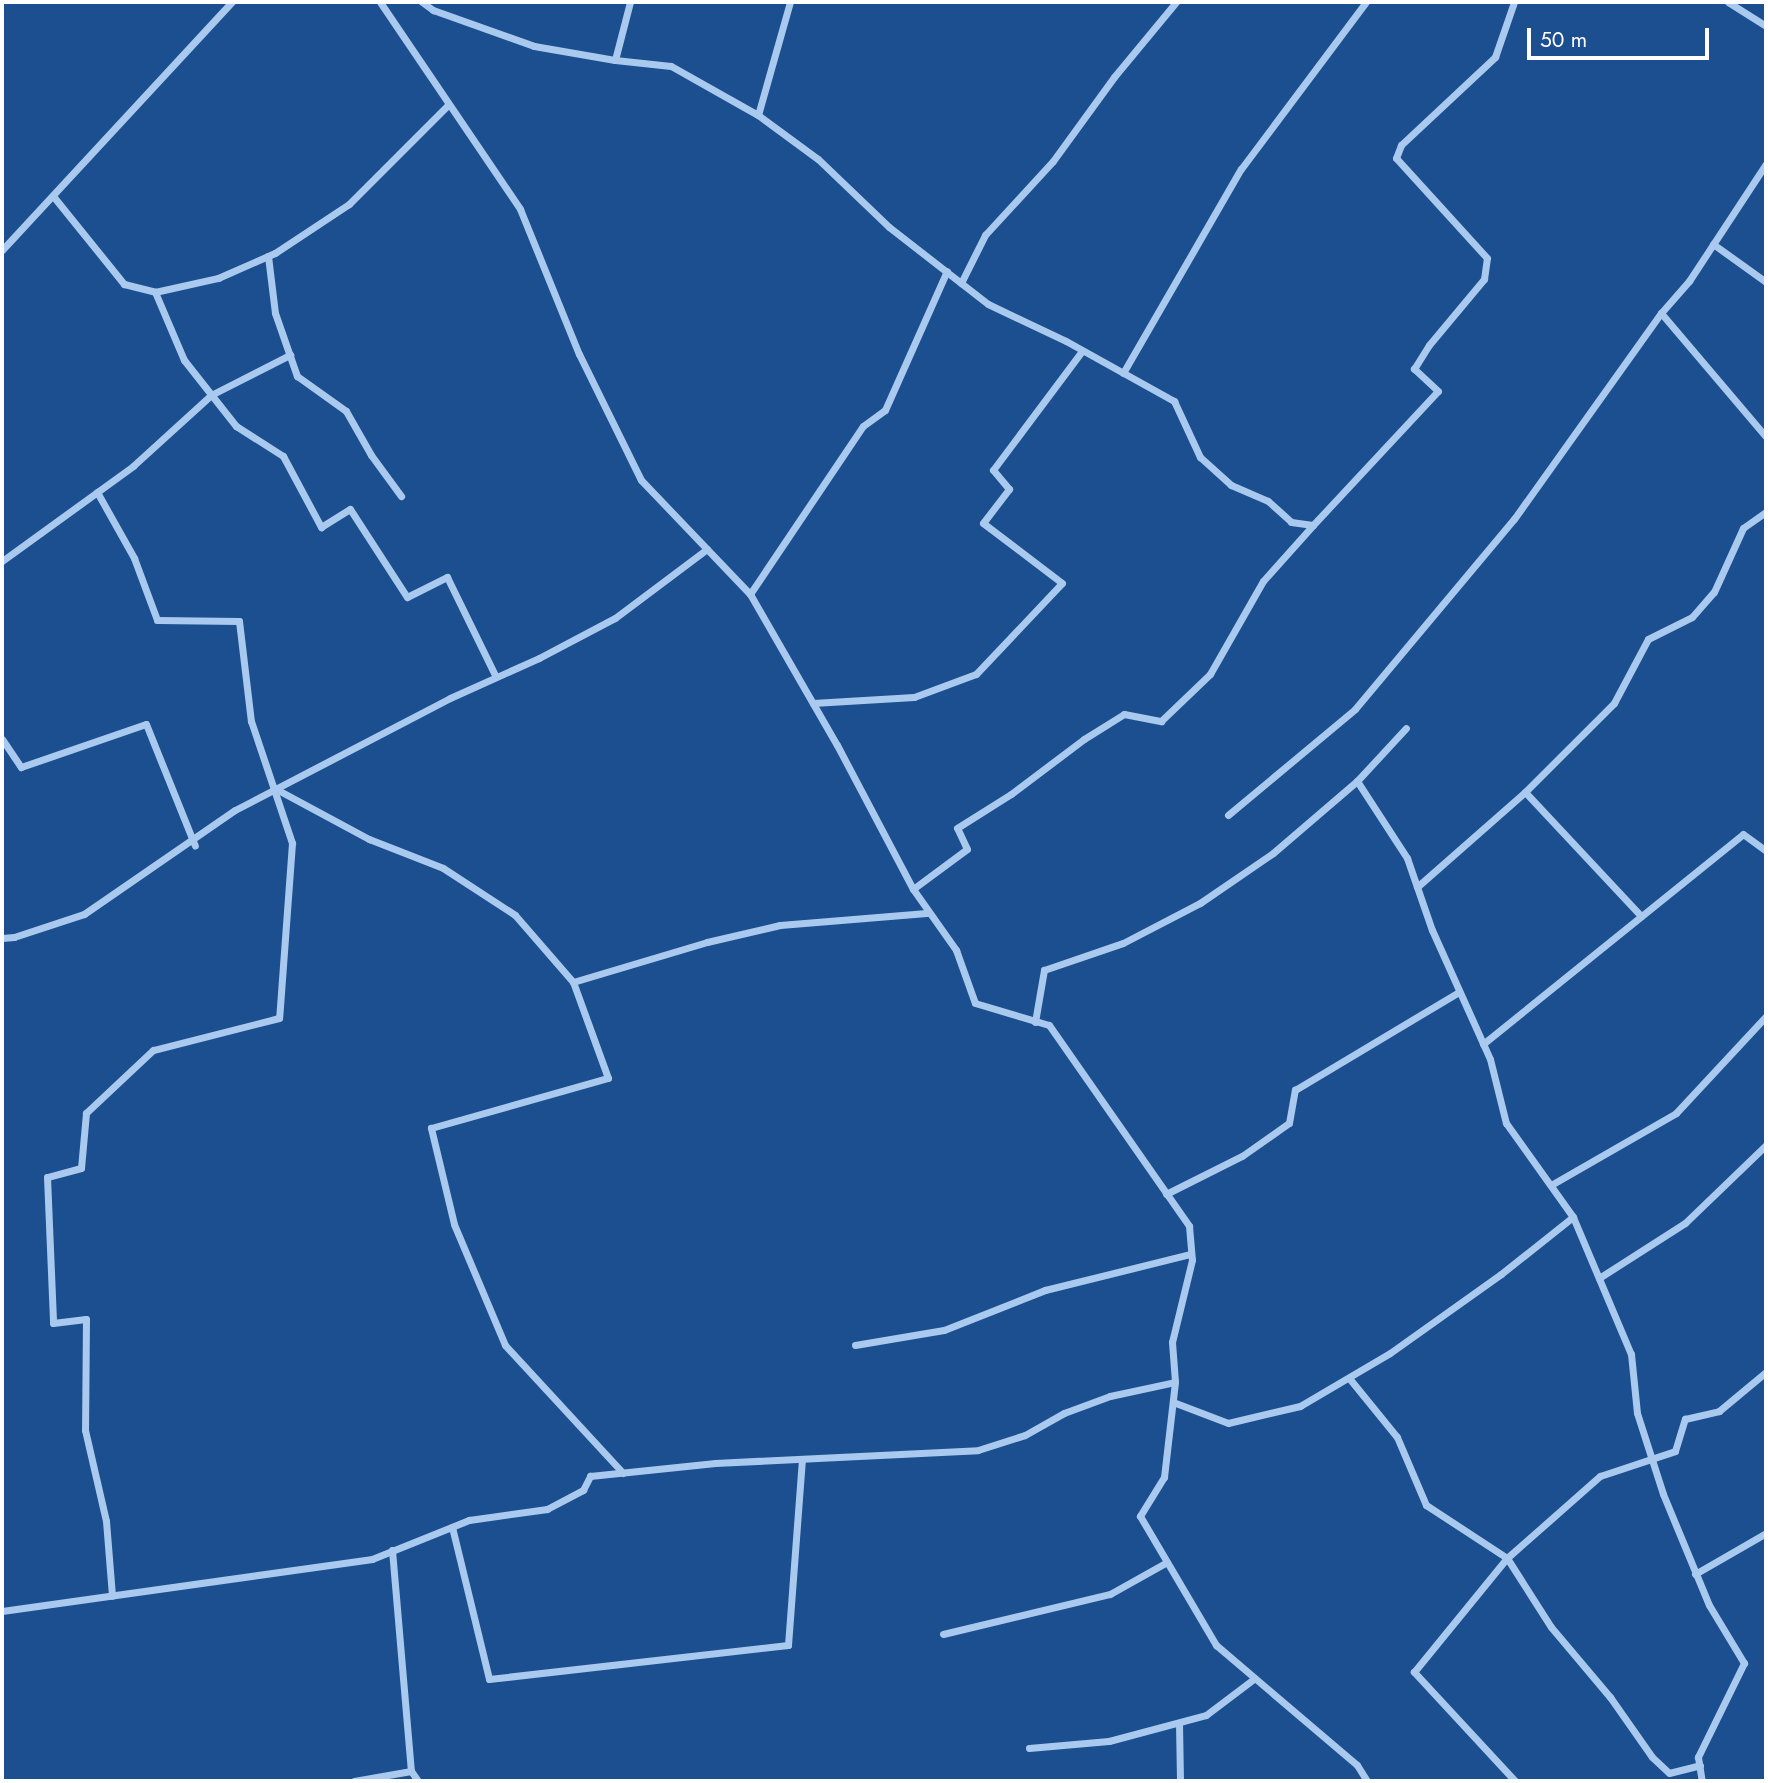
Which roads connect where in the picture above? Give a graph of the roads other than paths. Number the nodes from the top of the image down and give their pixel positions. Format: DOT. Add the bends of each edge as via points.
graph roads {
  1 [pos="232,2"];
  2 [pos="380,2"];
  3 [pos="422,2"];
  4 [pos="630,2"];
  5 [pos="790,2"];
  6 [pos="1176,2"];
  7 [pos="1366,2"];
  8 [pos="1514,2"];
  9 [pos="1728,2"];
  10 [pos="1766,26"];
  11 [pos="615,60"];
  12 [pos="449,104"];
  13 [pos="758,115"];
  14 [pos="1766,164"];
  15 [pos="53,196"];
  16 [pos="1713,244"];
  17 [pos="2,250"];
  18 [pos="268,256"];
  19 [pos="947,271"];
  20 [pos="1766,282"];
  21 [pos="961,283"];
  22 [pos="155,292"];
  23 [pos="1661,313"];
  24 [pos="1082,351"];
  25 [pos="290,355"];
  26 [pos="1123,373"];
  27 [pos="211,395"];
  28 [pos="1766,437"];
  29 [pos="97,492"];
  30 [pos="401,496"];
  31 [pos="1766,512"];
  32 [pos="1313,525"];
  33 [pos="707,549"];
  34 [pos="2,561"];
  35 [pos="750,594"];
  36 [pos="496,677"];
  37 [pos="813,703"];
  38 [pos="1406,728"];
  39 [pos="2,739"];
  40 [pos="1357,781"];
  41 [pos="275,789"];
  42 [pos="1525,792"];
  43 [pos="1227,814"];
  44 [pos="193,843"];
  45 [pos="1766,851"];
  46 [pos="1417,887"];
  47 [pos="913,889"];
  48 [pos="928,913"];
  49 [pos="1641,916"];
  50 [pos="2,938"];
  51 [pos="573,982"];
  52 [pos="1459,992"];
  53 [pos="1766,1016"];
  54 [pos="1035,1022"];
  55 [pos="1483,1044"];
  56 [pos="1766,1145"];
  57 [pos="1551,1185"];
  58 [pos="1166,1194"];
  59 [pos="1573,1217"];
  60 [pos="1191,1254"];
  61 [pos="1599,1278"];
  62 [pos="855,1345"];
  63 [pos="1766,1372"];
  64 [pos="1349,1378"];
  65 [pos="1175,1382"];
  66 [pos="1173,1402"];
  67 [pos="1652,1459"];
  68 [pos="802,1460"];
  69 [pos="623,1473"];
  70 [pos="452,1527"];
  71 [pos="1766,1533"];
  72 [pos="393,1550"];
  73 [pos="1507,1558"];
  74 [pos="1167,1562"];
  75 [pos="1695,1574"];
  76 [pos="112,1596"];
  77 [pos="2,1611"];
  78 [pos="943,1634"];
  79 [pos="1255,1678"];
  80 [pos="1179,1723"];
  81 [pos="1029,1748"];
  82 [pos="1700,1765"];
  83 [pos="411,1771"];
  84 [pos="354,1781"];
  85 [pos="418,1781"];
  86 [pos="1180,1781"];
  87 [pos="1367,1781"];
  88 [pos="1515,1781"];
  89 [pos="1702,1781"];
  1 -- 15 [label="street"];
  2 -- 12 [label="street"];
  3 -- 11 [label="street" via="534,46"];
  4 -- 11 [label="street"];
  5 -- 13 [label="street"];
  6 -- 21 [label="street" via="1053,161 985,235"];
  7 -- 26 [label="street" via="1241,169"];
  8 -- 32 [label="street" via="1495,57 1401,145 1396,158 1487,258 1488,270 1414,369 1438,391"];
  9 -- 10 [label="street"];
  11 -- 13 [label="street" via="671,66"];
  12 -- 18 [label="street" via="349,204"];
  12 -- 33 [label="street" via="520,209 579,354 641,480"];
  13 -- 19 [label="street" via="818,159 889,226"];
  14 -- 16 [label="street"];
  15 -- 17 [label="street"];
  15 -- 22 [label="street" via="124,284"];
  16 -- 20 [label="street"];
  16 -- 23 [label="street"];
  18 -- 22 [label="street" via="218,278"];
  18 -- 25 [label="street" via="275,313"];
  19 -- 21 [label="street"];
  19 -- 35 [label="street" via="885,410 863,426"];
  21 -- 24 [label="street" via="988,304"];
  22 -- 27 [label="street" via="184,360"];
  23 -- 28 [label="street"];
  23 -- 43 [label="street" via="1514,519 1355,709"];
  24 -- 26 [label="street"];
  24 -- 37 [label="street" via="993,470 1009,489 983,523 1062,583 976,674 914,697"];
  25 -- 27 [label="street"];
  25 -- 30 [label="street" via="297,376 346,411"];
  26 -- 32 [label="street" via="1174,401 1200,457 1231,485 1268,501 1292,523"];
  27 -- 29 [label="street" via="134,466"];
  27 -- 36 [label="street" via="236,426 283,456 321,527 350,509 407,597 447,577"];
  29 -- 34 [label="street"];
  29 -- 41 [label="street" via="134,558 156,620 239,621 251,722"];
  31 -- 42 [label="street" via="1743,528 1714,592 1692,617 1648,639 1615,703"];
  32 -- 47 [label="street" via="1263,582 1210,674 1161,721 1124,714 1084,739 957,828 967,849"];
  33 -- 35 [label="street"];
  33 -- 36 [label="street" via="615,618"];
  35 -- 37 [label="street"];
  36 -- 41 [label="street"];
  37 -- 47 [label="street"];
  38 -- 40 [label="street"];
  39 -- 44 [label="street" via="21,767 146,724"];
  40 -- 46 [label="street" via="1407,858"];
  40 -- 54 [label="street" via="1273,853 1199,903 1124,943 1044,970"];
  41 -- 44 [label="street" via="235,810"];
  41 -- 51 [label="street" via="369,839 453,875 515,915"];
  41 -- 76 [label="street" via="292,843 279,1018 153,1050 86,1113 81,1168 47,1177 53,1323 86,1319 85,1430 106,1521"];
  42 -- 46 [label="street"];
  42 -- 49 [label="street"];
  44 -- 50 [label="street" via="84,914"];
  45 -- 49 [label="street" via="1743,834"];
  46 -- 52 [label="street"];
  47 -- 48 [label="street"];
  48 -- 51 [label="street" via="780,925"];
  48 -- 54 [label="street" via="956,950 975,1003"];
  49 -- 55 [label="street"];
  51 -- 69 [label="street" via="608,1079 431,1128 454,1224 505,1345"];
  52 -- 55 [label="street"];
  52 -- 58 [label="street" via="1295,1090 1289,1123 1242,1156"];
  53 -- 57 [label="street" via="1675,1113"];
  54 -- 58 [label="street" via="1049,1026"];
  55 -- 57 [label="street" via="1506,1124"];
  56 -- 61 [label="street" via="1685,1223"];
  57 -- 59 [label="street"];
  58 -- 60 [label="street" via="1189,1226"];
  59 -- 61 [label="street"];
  59 -- 64 [label="street" via="1501,1274"];
  60 -- 62 [label="street" via="1045,1290 944,1330"];
  60 -- 65 [label="street" via="1172,1342"];
  61 -- 67 [label="street" via="1630,1353 1637,1413"];
  63 -- 67 [label="street" via="1718,1411 1685,1419 1675,1451"];
  64 -- 66 [label="street" via="1300,1406 1228,1423"];
  64 -- 73 [label="street" via="1397,1437 1426,1505"];
  65 -- 66 [label="street"];
  65 -- 68 [label="street" via="1064,1413 1025,1435 978,1450"];
  66 -- 74 [label="street" via="1164,1477 1140,1516"];
  67 -- 73 [label="street" via="1600,1476"];
  67 -- 75 [label="street"];
  68 -- 69 [label="street"];
  68 -- 70 [label="street" via="788,1645 489,1679"];
  69 -- 70 [label="street" via="590,1476 583,1490 547,1509 469,1520"];
  70 -- 72 [label="street"];
  71 -- 75 [label="street"];
  72 -- 76 [label="street" via="372,1559"];
  72 -- 83 [label="street"];
  73 -- 82 [label="street" via="1551,1627 1610,1697 1652,1757 1669,1773"];
  73 -- 88 [label="street" via="1414,1672"];
  74 -- 78 [label="street" via="1110,1594"];
  74 -- 79 [label="street" via="1216,1644"];
  75 -- 82 [label="street" via="1744,1663 1698,1757"];
  76 -- 77 [label="street"];
  79 -- 80 [label="street" via="1206,1716"];
  79 -- 87 [label="street" via="1357,1765"];
  80 -- 81 [label="street" via="1109,1741"];
  80 -- 86 [label="street"];
  82 -- 89 [label="street"];
  83 -- 84 [label="street"];
  83 -- 85 [label="street"];
}
